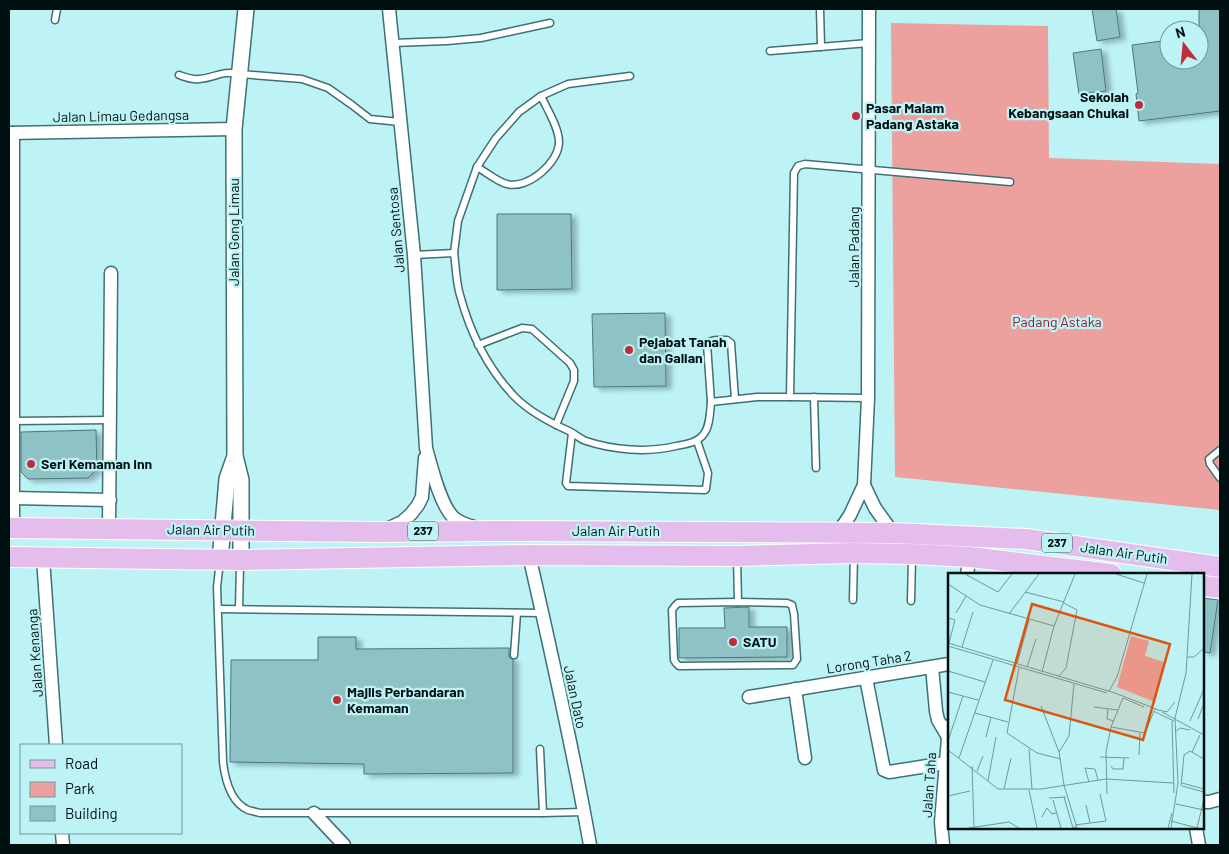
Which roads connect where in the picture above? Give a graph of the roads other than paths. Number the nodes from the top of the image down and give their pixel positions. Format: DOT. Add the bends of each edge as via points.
graph roads {
  1 [pos="57,9"];
  2 [pos="246,9"];
  3 [pos="389,9"];
  4 [pos="820,9"];
  5 [pos="868,9"];
  6 [pos="55,20"];
  7 [pos="550,23"];
  8 [pos="392,43"];
  9 [pos="869,43"];
  10 [pos="821,47"];
  11 [pos="770,51"];
  12 [pos="240,74"];
  13 [pos="179,76"];
  14 [pos="630,76"];
  15 [pos="541,96"];
  16 [pos="400,122"];
  17 [pos="234,129"];
  18 [pos="11,133"];
  19 [pos="477,167"];
  20 [pos="869,169"];
  21 [pos="1010,182"];
  22 [pos="454,253"];
  23 [pos="414,255"];
  24 [pos="111,273"];
  25 [pos="478,345"];
  26 [pos="790,397"];
  27 [pos="814,397"];
  28 [pos="868,398"];
  29 [pos="735,399"];
  30 [pos="711,402"];
  31 [pos="110,420"];
  32 [pos="13,421"];
  33 [pos="556,425"];
  34 [pos="572,432"];
  35 [pos="696,440"];
  36 [pos="426,448"];
  37 [pos="1220,450"];
  38 [pos="816,468"];
  39 [pos="1220,478"];
  40 [pos="864,485"];
  41 [pos="13,498"];
  42 [pos="110,500"];
  43 [pos="11,528"];
  44 [pos="110,529"];
  45 [pos="232,530"];
  46 [pos="491,531"];
  47 [pos="380,532"];
  48 [pos="838,533"];
  49 [pos="893,534"];
  50 [pos="854,553"];
  51 [pos="912,554"];
  52 [pos="528,555"];
  53 [pos="737,556"];
  54 [pos="9,557"];
  55 [pos="43,558"];
  56 [pos="220,560"];
  57 [pos="240,560"];
  58 [pos="968,565"];
  59 [pos="1220,567"];
  60 [pos="1095,573"];
  61 [pos="1204,586"];
  62 [pos="1220,588"];
  63 [pos="853,600"];
  64 [pos="911,601"];
  65 [pos="738,602"];
  66 [pos="219,609"];
  67 [pos="239,609"];
  68 [pos="517,613"];
  69 [pos="542,613"];
  70 [pos="514,655"];
  71 [pos="948,664"];
  72 [pos="932,667"];
  73 [pos="866,678"];
  74 [pos="795,689"];
  75 [pos="749,697"];
  76 [pos="948,730"];
  77 [pos="948,742"];
  78 [pos="56,744"];
  79 [pos="540,749"];
  80 [pos="805,758"];
  81 [pos="946,764"];
  82 [pos="1220,799"];
  83 [pos="1204,802"];
  84 [pos="584,812"];
  85 [pos="314,813"];
  86 [pos="543,813"];
  87 [pos="945,822"];
  88 [pos="1196,829"];
  89 [pos="344,845"];
  90 [pos="590,845"];
  91 [pos="943,845"];
  92 [pos="1198,845"];
  1 -- 6 [label="lane"];
  2 -- 12 [label="street, Jalan Gong Limau"];
  3 -- 8 [label="street, Jalan Sentosa"];
  4 -- 10 [label="lane"];
  5 -- 9 [label="street, Jalan Padang"];
  7 -- 8 [label="lane" via="481,38"];
  8 -- 16 [label="street, Jalan Sentosa"];
  9 -- 10 [label="lane"];
  9 -- 20 [label="street, Jalan Padang"];
  10 -- 11 [label="lane"];
  12 -- 13 [label="lane" via="230,72 193,80"];
  12 -- 16 [label="lane" via="302,79 328,88 370,119"];
  12 -- 17 [label="street, Jalan Gong Limau"];
  14 -- 15 [label="lane" via="568,84"];
  15 -- 19 [label="lane" via="519,112"];
  15 -- 19 [label="lane" via="559,142 558,153 551,162 539,175 517,186 506,184"];
  16 -- 23 [label="street, Jalan Sentosa"];
  17 -- 18 [label="street, Jalan Limau Gedangsa"];
  17 -- 45 [label="street, Jalan Gong Limau" via="235,456 227,480"];
  18 -- 32 [label="street"];
  19 -- 22 [label="lane" via="458,221"];
  20 -- 21 [label="lane"];
  20 -- 26 [label="lane" via="805,164 798,166 794,173"];
  20 -- 28 [label="street, Jalan Padang"];
  22 -- 23 [label="lane"];
  22 -- 25 [label="lane" via="459,294"];
  23 -- 36 [label="street, Jalan Sentosa"];
  24 -- 31 [label="street"];
  25 -- 33 [label="lane" via="497,376 516,398"];
  25 -- 33 [label="lane" via="522,328 532,329 570,363 574,381"];
  26 -- 27 [label="lane"];
  26 -- 29 [label="lane"];
  27 -- 28 [label="lane"];
  27 -- 38 [label="lane"];
  28 -- 40 [label="street, Jalan Padang"];
  29 -- 30 [label="lane"];
  29 -- 30 [label="lane" via="731,343 727,340 712,341 707,344"];
  30 -- 35 [label="lane" via="704,434"];
  31 -- 32 [label="lane"];
  31 -- 42 [label="street"];
  32 -- 41 [label="street"];
  33 -- 34 [label="lane"];
  34 -- 35 [label="lane" via="584,440 604,446 631,449 664,448"];
  34 -- 35 [label="lane" via="568,486 704,490 708,473"];
  36 -- 46 [label="street" via="439,492 453,518"];
  36 -- 47 [label="street" via="422,497 418,505 402,522"];
  37 -- 39 [label="lane" via="1209,459"];
  40 -- 48 [label="street"];
  40 -- 49 [label="street"];
  41 -- 42 [label="street"];
  41 -- 43 [label="street"];
  42 -- 44 [label="street"];
  43 -- 44 [label="main road, Jalan Air Putih / 237"];
  44 -- 45 [label="main road, Jalan Air Putih / 237"];
  45 -- 47 [label="main road, Jalan Air Putih / 237"];
  45 -- 56 [label="street, Jalan Gong Limau"];
  45 -- 57 [label="street, Jalan Gong Limau"];
  46 -- 47 [label="main road, Jalan Air Putih / 237"];
  46 -- 48 [label="main road, Jalan Air Putih / 237"];
  48 -- 49 [label="main road, Jalan Air Putih / 237"];
  49 -- 59 [label="main road, Jalan Air Putih / 237" via="1026,539"];
  50 -- 51 [label="main road, Jalan Air Putih / 237"];
  50 -- 53 [label="main road, Jalan Air Putih / 237"];
  50 -- 63 [label="lane"];
  51 -- 58 [label="main road, Jalan Air Putih / 237"];
  51 -- 64 [label="lane"];
  52 -- 53 [label="main road, Jalan Air Putih / 237"];
  52 -- 57 [label="main road, Jalan Air Putih / 237"];
  52 -- 69 [label="street, Jalan Dato"];
  53 -- 65 [label="lane"];
  54 -- 55 [label="main road, Jalan Air Putih / 237"];
  55 -- 56 [label="main road, Jalan Air Putih / 237"];
  55 -- 78 [label="street, Jalan Kenanga"];
  56 -- 57 [label="main road, Jalan Air Putih / 237"];
  56 -- 66 [label="lane"];
  57 -- 67 [label="lane"];
  58 -- 60 [label="main road, Jalan Air Putih / 237"];
  61 -- 62 [label="main road"];
  65 -- 65 [label="lane" via="792,605 796,662 793,665 679,666 674,660 672,610 675,606 678,603"];
  66 -- 67 [label="lane"];
  66 -- 85 [label="lane" via="223,762 228,786 239,804 249,810"];
  67 -- 68 [label="lane"];
  68 -- 69 [label="lane"];
  68 -- 70 [label="lane"];
  69 -- 84 [label="street, Jalan Dato"];
  71 -- 72 [label="street, Lorong Taha 2"];
  72 -- 73 [label="street, Lorong Taha 2"];
  72 -- 76 [label="street" via="938,720"];
  73 -- 74 [label="street, Lorong Taha 2"];
  73 -- 81 [label="street" via="884,770"];
  74 -- 75 [label="street, Lorong Taha 2"];
  74 -- 80 [label="street"];
  77 -- 81 [label="street, Jalan Taha"];
  79 -- 86 [label="lane"];
  81 -- 87 [label="street, Jalan Taha"];
  82 -- 83 [label="street"];
  84 -- 86 [label="lane"];
  84 -- 90 [label="street, Jalan Dato"];
  85 -- 86 [label="lane"];
  85 -- 89 [label="street"];
  87 -- 91 [label="street, Jalan Taha"];
  88 -- 92 [label="street"];
}
